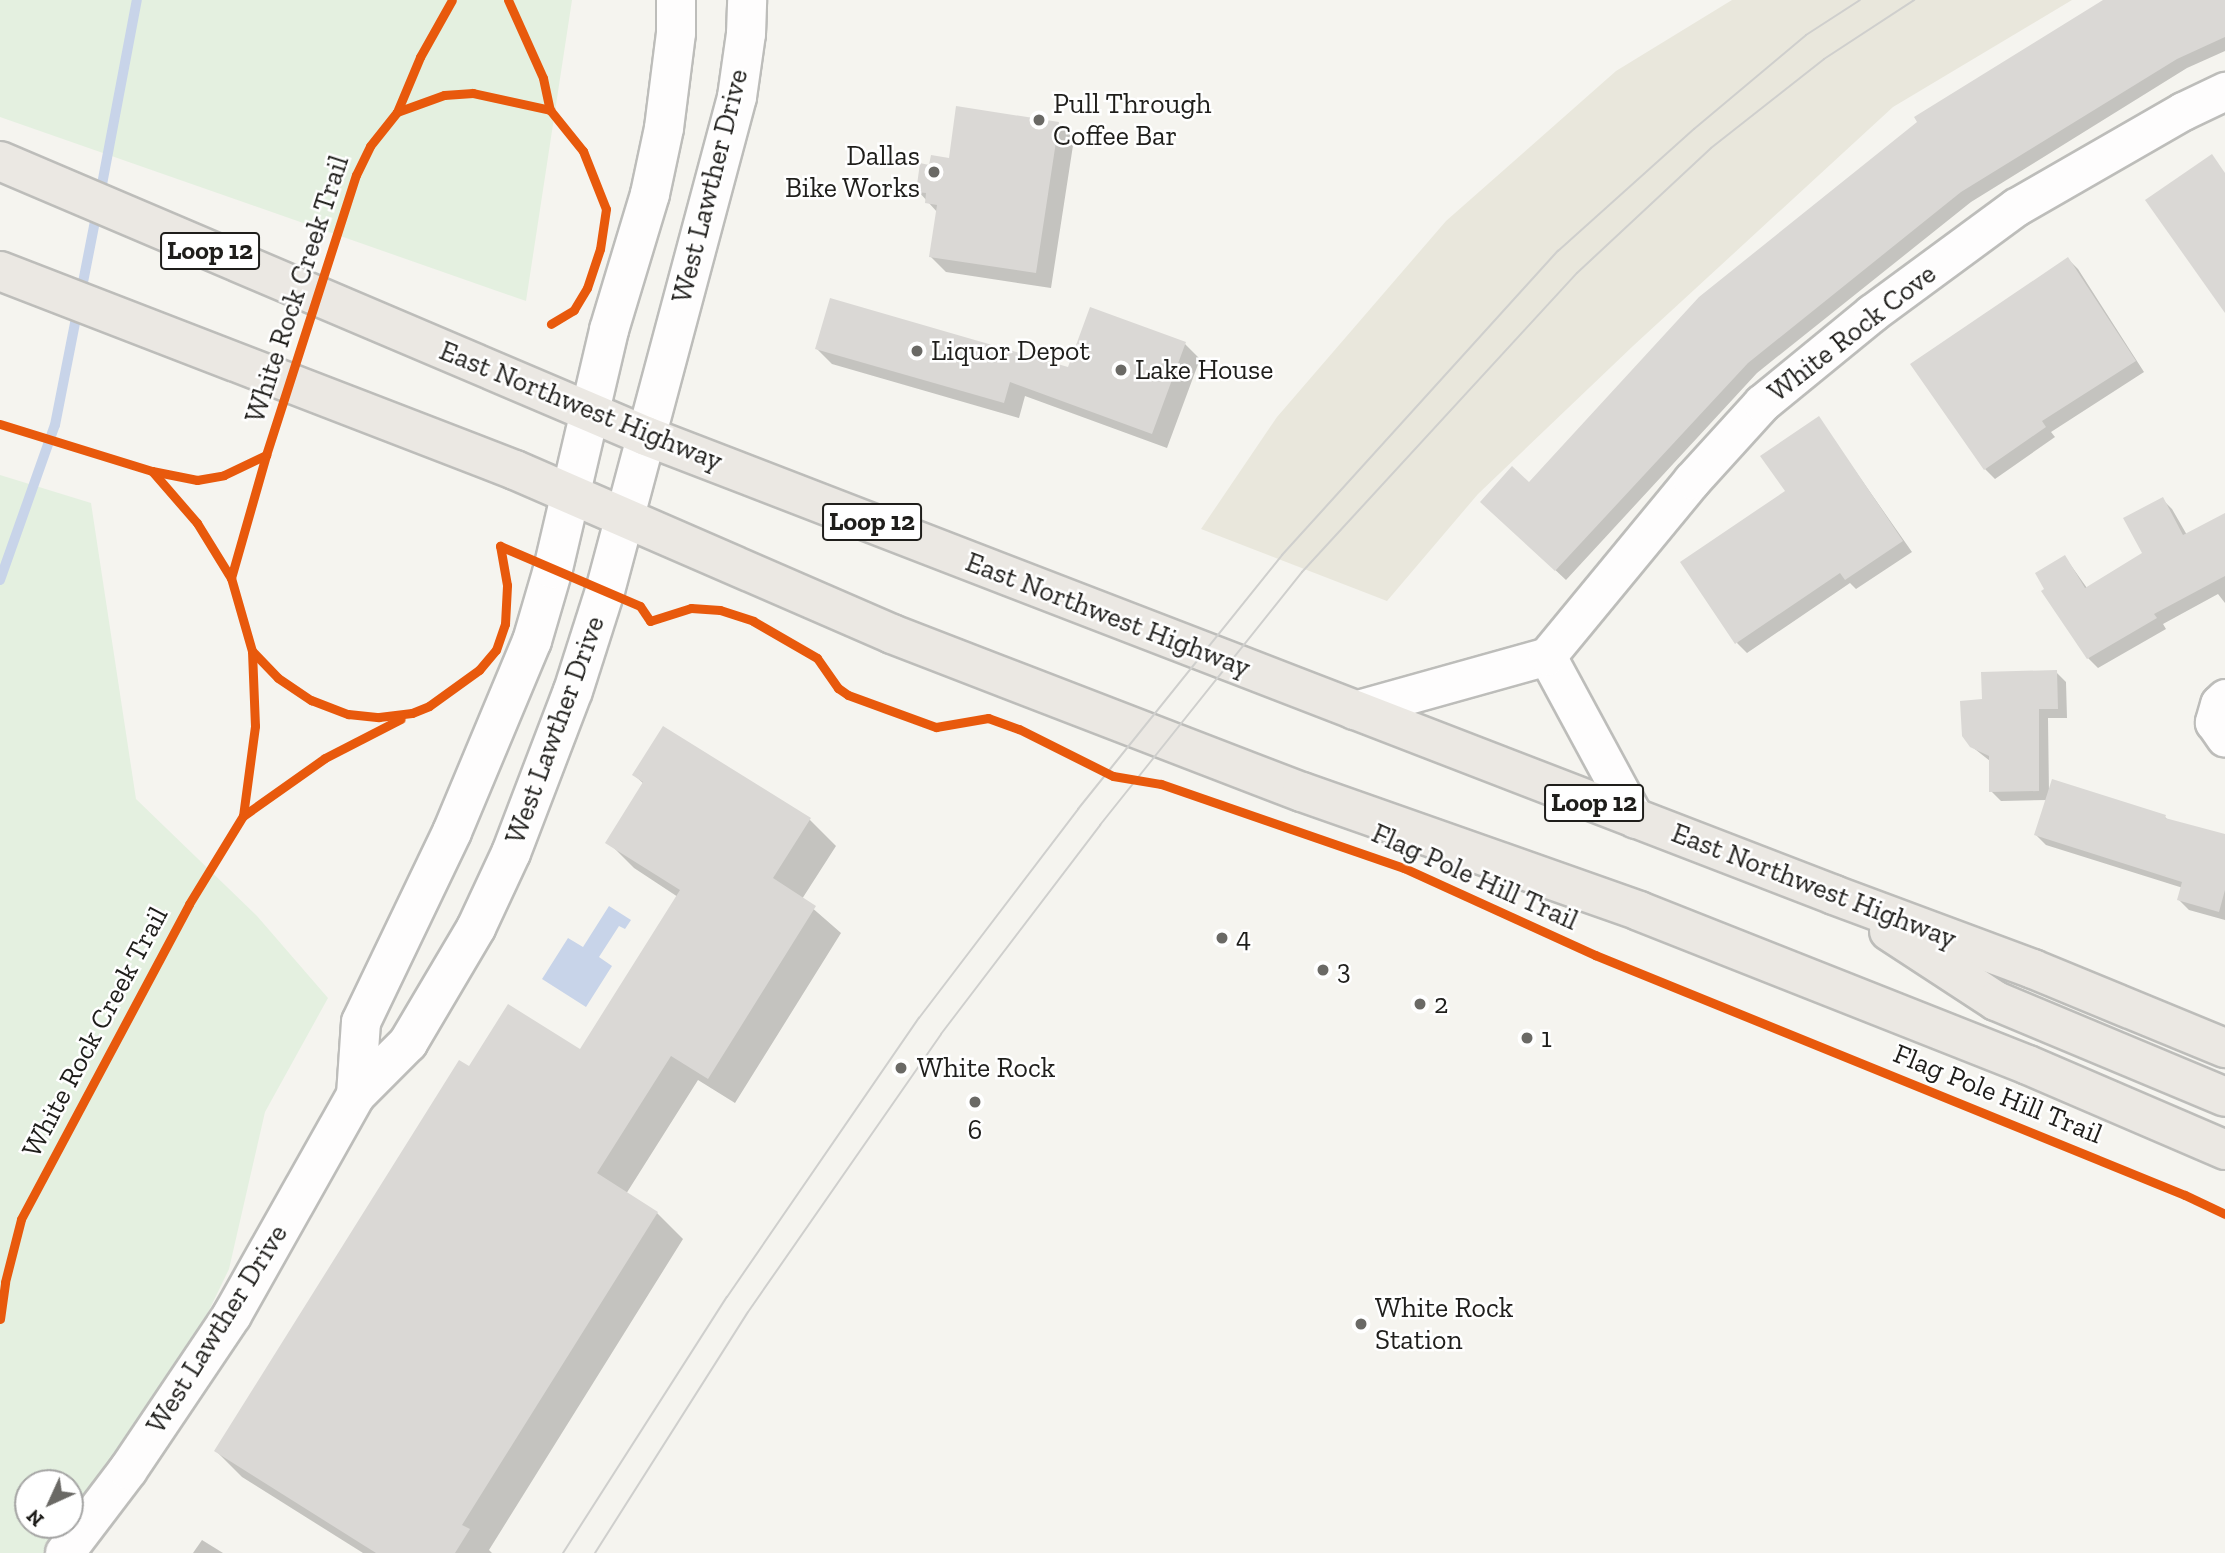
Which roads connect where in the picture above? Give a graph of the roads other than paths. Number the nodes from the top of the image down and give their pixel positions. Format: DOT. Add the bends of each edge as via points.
graph roads {
  1 [pos="676,0"];
  2 [pos="747,0"];
  3 [pos="2225,91"];
  4 [pos="0,161"];
  5 [pos="0,271"];
  6 [pos="589,412"];
  7 [pos="646,436"];
  8 [pos="569,494"];
  9 [pos="624,520"];
  10 [pos="1548,656"];
  11 [pos="2225,698"];
  12 [pos="1354,710"];
  13 [pos="2225,738"];
  14 [pos="1635,819"];
  15 [pos="1834,895"];
  16 [pos="420,901"];
  17 [pos="476,928"];
  18 [pos="2225,1048"];
  19 [pos="356,1095"];
  20 [pos="2225,1097"];
  21 [pos="2225,1150"];
  22 [pos="65,1553"];
  1 -- 6 [label="street, West Lawther Drive" via="664,128"];
  2 -- 7 [label="street, West Lawther Drive" via="737,97"];
  3 -- 10 [label="street, White Rock Cove" via="2016,207 1872,313 1762,403 1692,480"];
  4 -- 6 [label="main road, East Northwest Highway / Loop 12"];
  5 -- 8 [label="main road"];
  6 -- 7 [label="main road, East Northwest Highway / Loop 12"];
  6 -- 8 [label="street, West Lawther Drive"];
  7 -- 9 [label="street, West Lawther Drive"];
  7 -- 12 [label="main road, East Northwest Highway / Loop 12"];
  8 -- 9 [label="main road"];
  8 -- 16 [label="street, West Lawther Drive" via="532,640"];
  9 -- 17 [label="street, West Lawther Drive" via="573,691 511,853"];
  9 -- 21 [label="main road" via="904,639 1913,1018"];
  10 -- 12 [label="street"];
  10 -- 14 [label="street"];
  11 -- 13 [label="street" via="2214,722"];
  12 -- 14 [label="main road, East Northwest Highway / Loop 12"];
  14 -- 15 [label="main road, East Northwest Highway / Loop 12"];
  15 -- 18 [label="main road, East Northwest Highway / Loop 12" via="2033,969"];
  15 -- 20 [label="main road" via="1996,1002"];
  16 -- 17 [label="street"];
  16 -- 19 [label="street, West Lawther Drive" via="360,1022"];
  17 -- 19 [label="street, West Lawther Drive" via="408,1043"];
  19 -- 22 [label="street, West Lawther Drive" via="232,1315 128,1470"];
}
